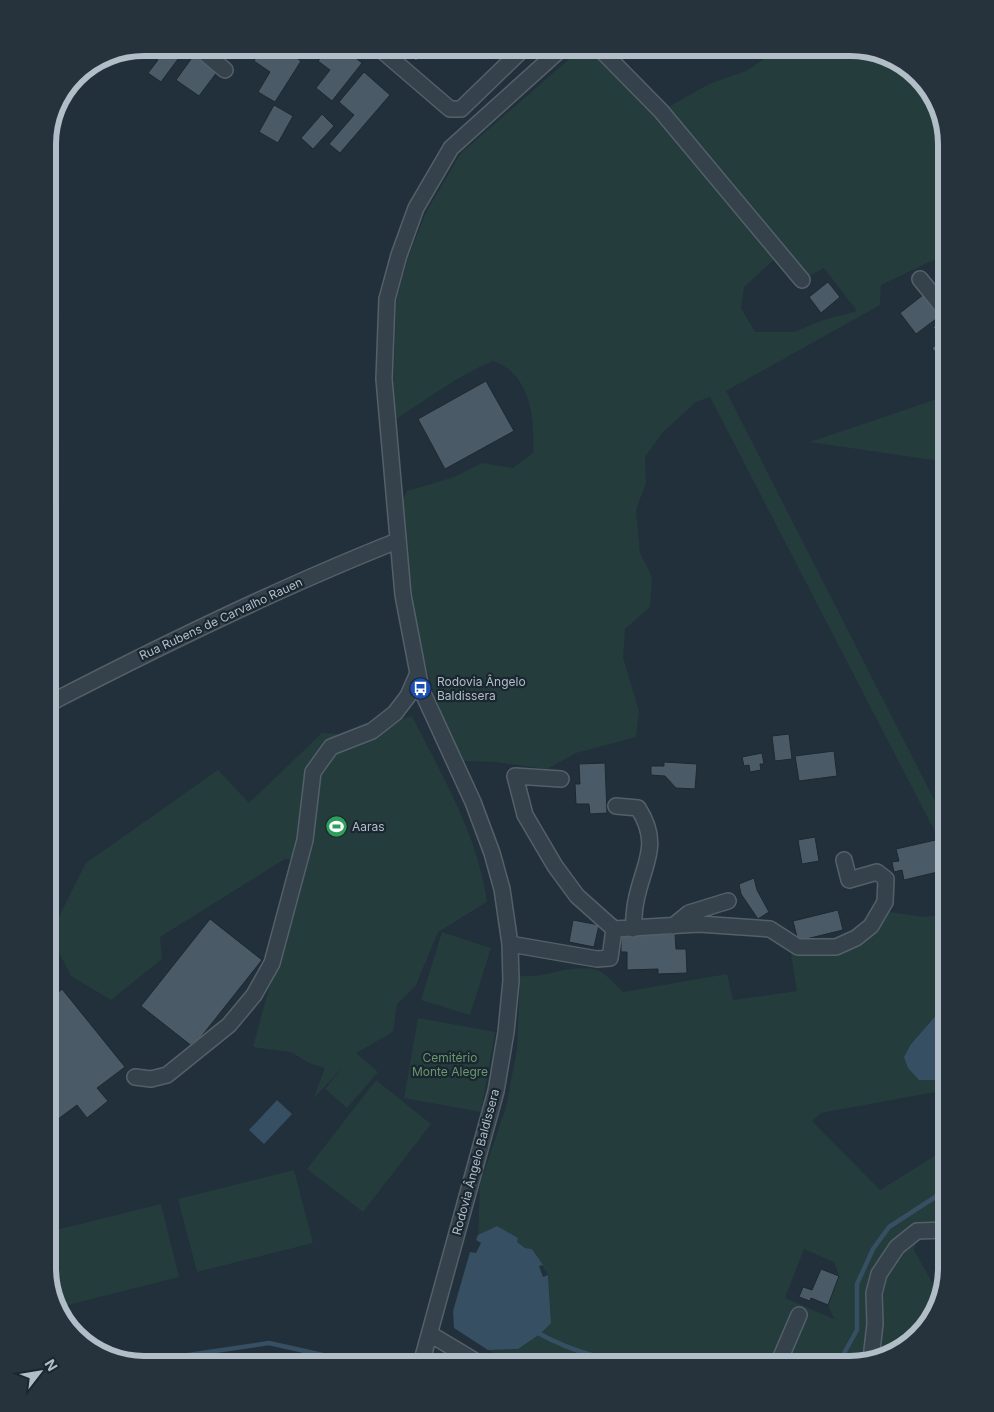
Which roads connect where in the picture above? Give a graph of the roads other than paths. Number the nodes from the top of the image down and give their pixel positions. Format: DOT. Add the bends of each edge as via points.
graph roads {
  1 [pos="208,56"];
  2 [pos="388,56"];
  3 [pos="516,56"];
  4 [pos="553,56"];
  5 [pos="606,56"];
  6 [pos="225,70"];
  7 [pos="920,279"];
  8 [pos="802,280"];
  9 [pos="938,300"];
  10 [pos="397,541"];
  11 [pos="418,673"];
  12 [pos="56,700"];
  13 [pos="561,779"];
  14 [pos="616,806"];
  15 [pos="844,860"];
  16 [pos="728,901"];
  17 [pos="673,926"];
  18 [pos="614,929"];
  19 [pos="633,929"];
  20 [pos="510,944"];
  21 [pos="135,1076"];
  22 [pos="938,1230"];
  23 [pos="799,1315"];
  24 [pos="430,1334"];
  25 [pos="872,1353"];
  26 [pos="423,1356"];
  27 [pos="467,1356"];
  28 [pos="781,1356"];
  1 -- 6 [label="street"];
  2 -- 3 [label="street" via="450,109 461,109"];
  4 -- 10 [label="street, Rodovia Ângelo Baldissera" via="451,148 416,208 399,255 387,299 384,379"];
  5 -- 8 [label="street" via="661,111"];
  7 -- 9 [label="street"];
  10 -- 11 [label="street, Rodovia Ângelo Baldissera" via="403,595"];
  10 -- 12 [label="street, Rua Rubens de Carvalho Rauen" via="147,652"];
  11 -- 20 [label="street, Rodovia Ângelo Baldissera" via="421,689 492,854 502,889"];
  11 -- 21 [label="street" via="408,696 395,713 372,731 331,747 313,772 305,840 272,963 254,995 229,1026 167,1075 151,1079"];
  13 -- 18 [label="street" via="515,776 525,815 554,866 577,896"];
  14 -- 19 [label="street" via="638,808 647,822 651,846 636,902"];
  15 -- 17 [label="street" via="849,880 877,872 886,880 885,902 872,926 836,947 798,947 770,929 699,924"];
  16 -- 17 [label="street" via="689,913"];
  17 -- 19 [label="street"];
  18 -- 19 [label="street"];
  18 -- 20 [label="street" via="610,958"];
  20 -- 24 [label="street, Rodovia Ângelo Baldissera" via="511,981 496,1091"];
  22 -- 25 [label="street" via="917,1231 896,1247 879,1274 874,1294"];
  23 -- 28 [label="street"];
  24 -- 26 [label="street, Rodovia Ângelo Baldissera"];
  24 -- 27 [label="street"];
}
